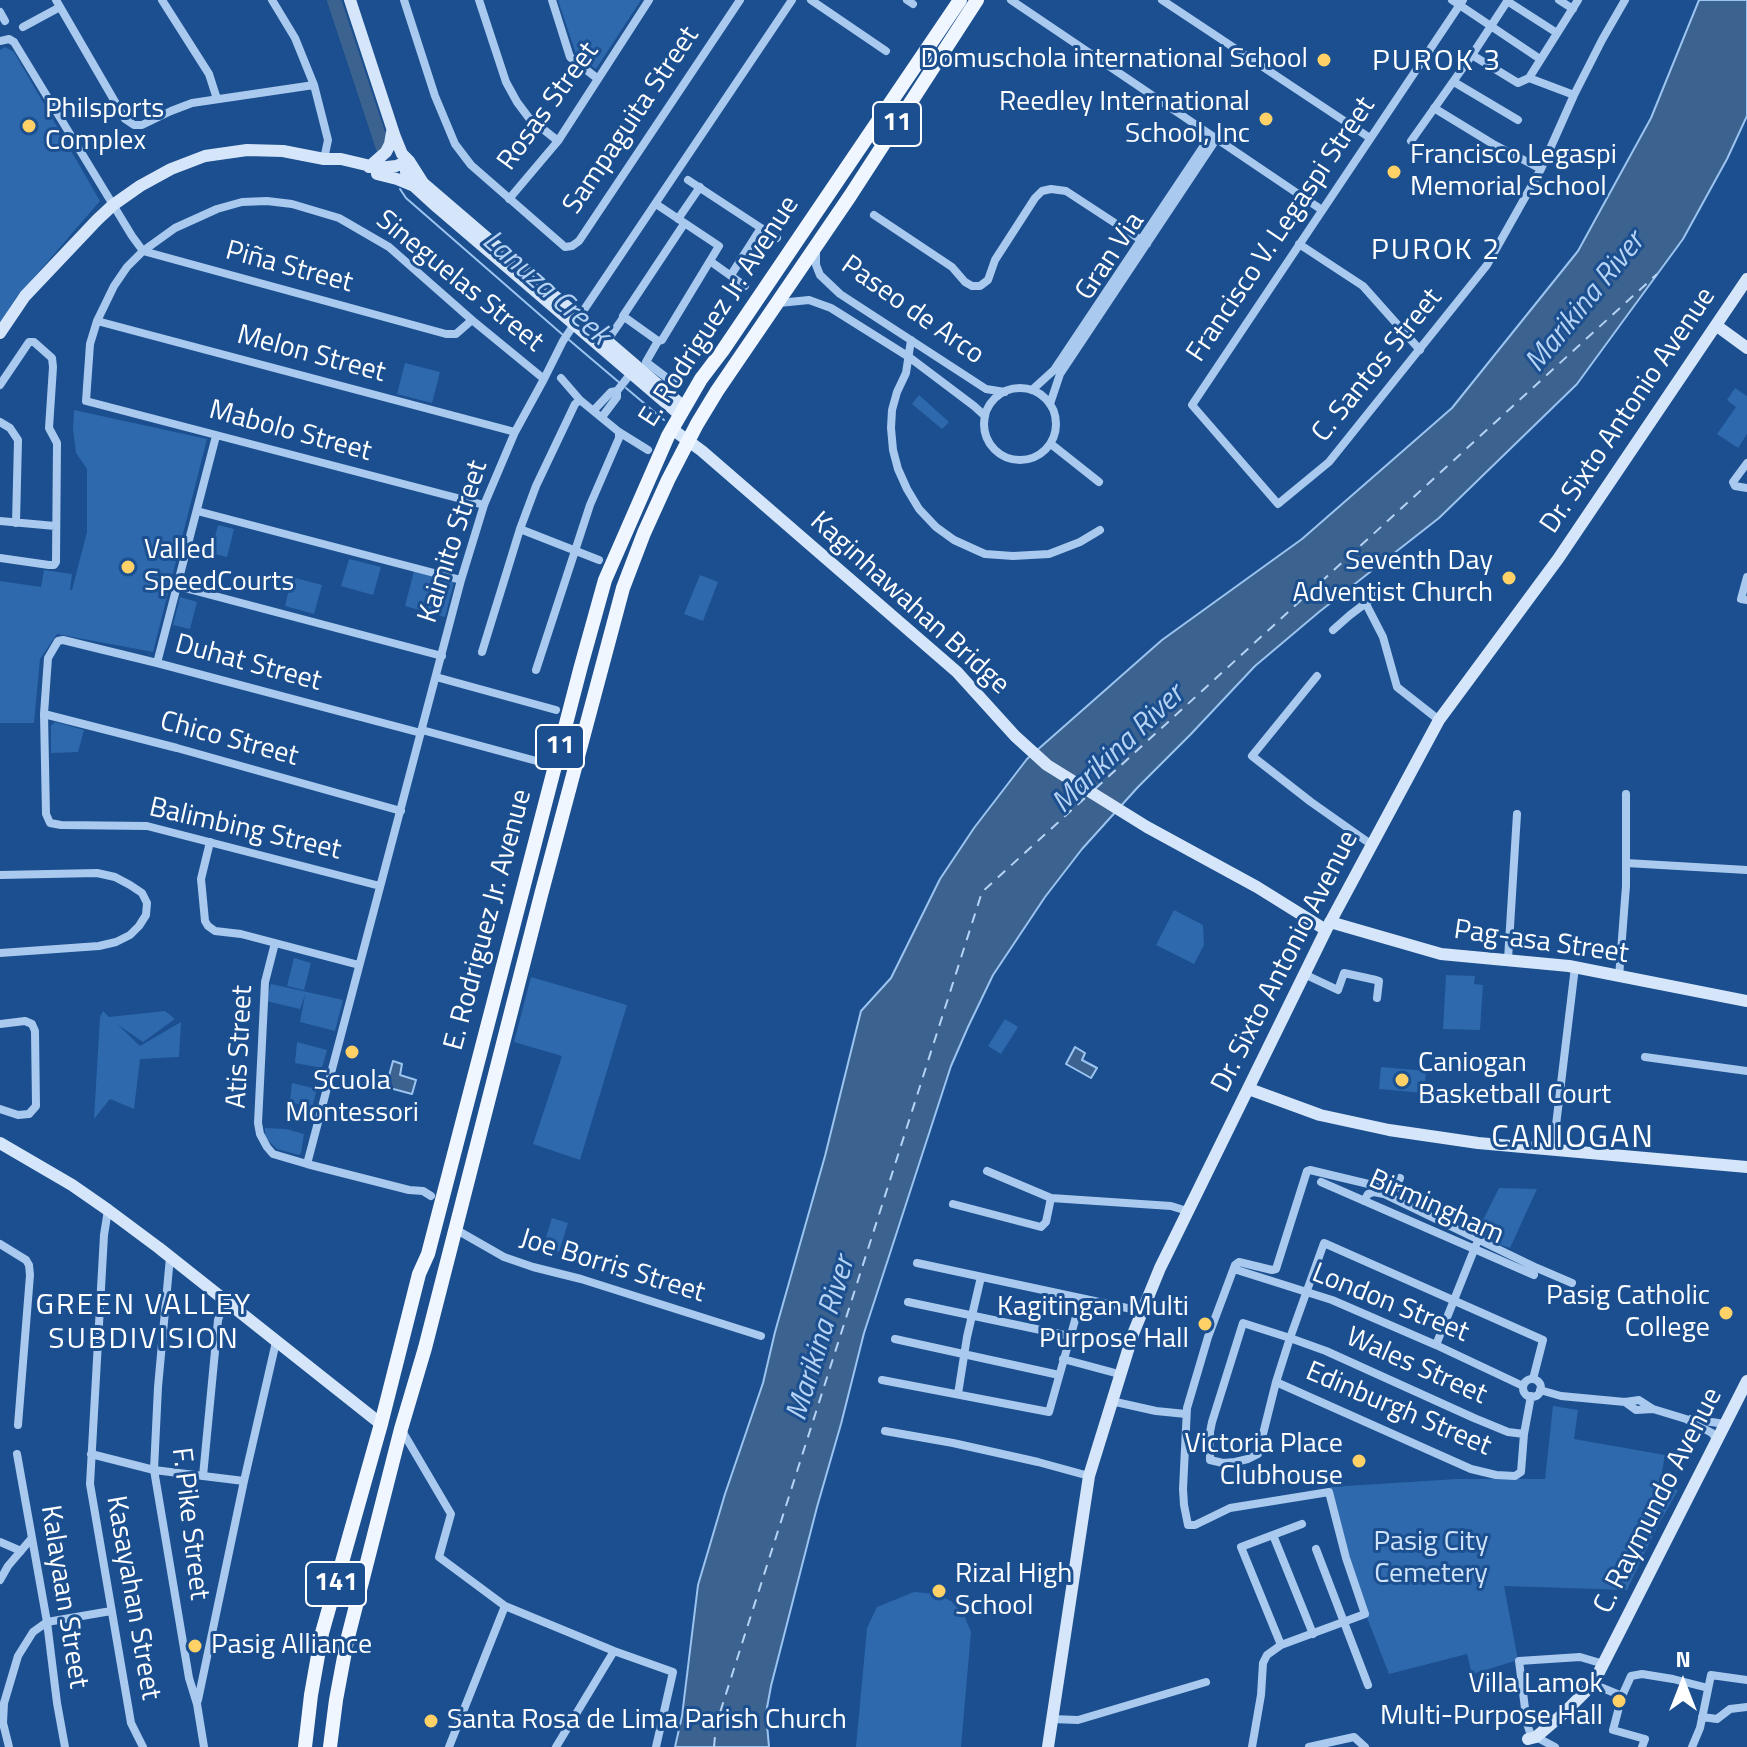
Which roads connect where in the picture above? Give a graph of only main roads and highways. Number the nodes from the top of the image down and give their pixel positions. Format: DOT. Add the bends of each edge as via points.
graph roads {
  1 [pos="350,0"];
  2 [pos="960,0"];
  3 [pos="977,0"];
  4 [pos="392,129"];
  5 [pos="406,163"];
  6 [pos="373,171"];
  7 [pos="414,186"];
  8 [pos="812,217"];
  9 [pos="828,228"];
  10 [pos="1747,279"];
  11 [pos="1719,322"];
  12 [pos="571,330"];
  13 [pos="0,333"];
  14 [pos="1747,338"];
  15 [pos="1747,348"];
  16 [pos="631,373"];
  17 [pos="690,413"];
  18 [pos="672,429"];
  19 [pos="688,440"];
  20 [pos="1328,926"];
  21 [pos="1747,1001"];
  22 [pos="1249,1089"];
  23 [pos="0,1143"];
  24 [pos="1747,1167"];
  25 [pos="1747,1381"];
  26 [pos="391,1429"];
  27 [pos="1613,1642"];
  28 [pos="1528,1740"];
  29 [pos="305,1747"];
  30 [pos="313,1747"];
  31 [pos="323,1747"];
  32 [pos="330,1747"];
  33 [pos="1048,1747"];
  1 -- 4 [label="main road"];
  2 -- 8 [label="main road, E. Rodriguez Jr. Avenue / 11"];
  3 -- 9 [label="main road, E. Rodriguez Jr. Avenue / 11"];
  4 -- 5 [label="main road"];
  4 -- 6 [label="main road" via="390,144"];
  5 -- 6 [label="main road"];
  5 -- 7 [label="main road"];
  5 -- 12 [label="main road"];
  6 -- 7 [label="main road"];
  6 -- 13 [label="main road" via="341,159 264,150 205,156 162,174 113,205 73,244 25,296"];
  7 -- 12 [label="main road"];
  8 -- 9 [label="main road"];
  8 -- 17 [label="main road, E. Rodriguez Jr. Avenue / 11" via="701,379"];
  9 -- 17 [label="main road, E. Rodriguez Jr. Avenue / 11" via="778,303"];
  10 -- 11 [label="main road, Dr. Sixto Antonio Avenue"];
  11 -- 14 [label="main road"];
  11 -- 15 [label="main road"];
  11 -- 20 [label="main road, Dr. Sixto Antonio Avenue" via="1558,559 1439,720"];
  12 -- 16 [label="main road"];
  12 -- 16 [label="main road" via="607,341"];
  16 -- 17 [label="main road"];
  17 -- 18 [label="main road, E. Rodriguez Jr. Avenue / 11"];
  17 -- 19 [label="main road, E. Rodriguez Jr. Avenue / 11"];
  18 -- 19 [label="main road, Kaginhawahan Bridge"];
  18 -- 26 [label="main road, E. Rodriguez Jr. Avenue / 11" via="605,580 437,1198"];
  19 -- 20 [label="main road, Kaginhawahan Bridge" via="957,672 1047,765 1147,827"];
  19 -- 26 [label="main road, E. Rodriguez Jr. Avenue / 11" via="623,588 425,1348"];
  20 -- 21 [label="main road, Pag-asa Street" via="1441,954 1575,967"];
  20 -- 22 [label="main road, Dr. Sixto Antonio Avenue"];
  22 -- 24 [label="main road" via="1320,1115 1389,1130"];
  22 -- 33 [label="main road, Dr. Sixto Antonio Avenue" via="1141,1311 1119,1374 1089,1476"];
  23 -- 26 [label="main road" via="108,1210"];
  25 -- 27 [label="main road, C. Raymundo Avenue"];
  26 -- 29 [label="main road, 141" via="322,1633"];
  26 -- 30 [label="main road, 11" via="338,1602"];
  26 -- 31 [label="main road, 11" via="340,1638"];
  26 -- 32 [label="main road, 141"];
  27 -- 28 [label="main road, C. Raymundo Avenue" via="1578,1691"];
  27 -- 28 [label="main road, C. Raymundo Avenue" via="1593,1684"];
}
